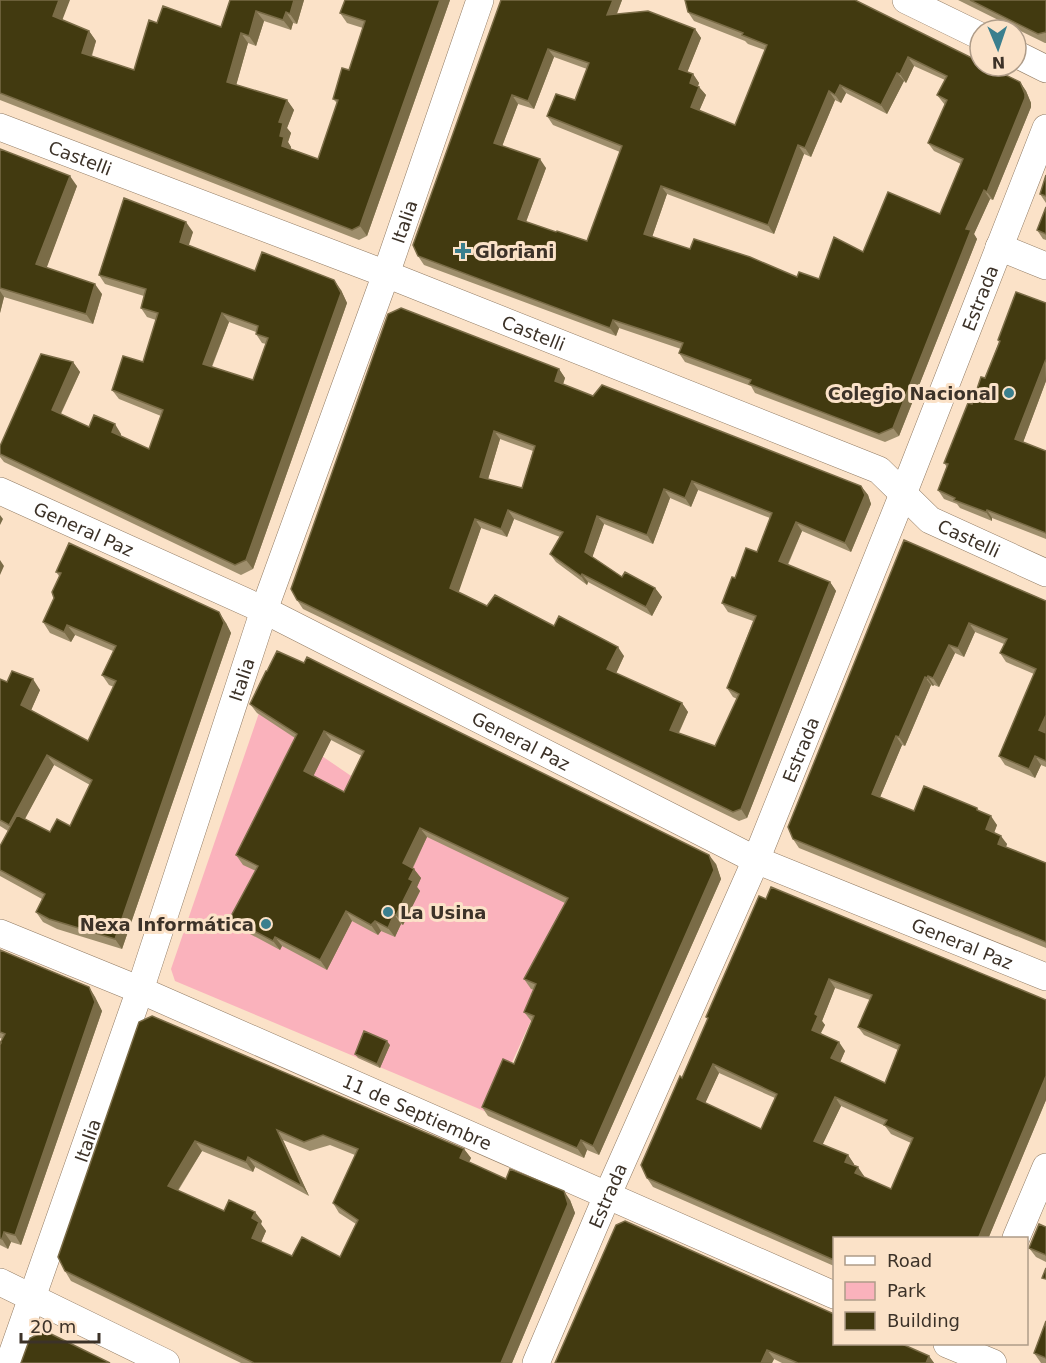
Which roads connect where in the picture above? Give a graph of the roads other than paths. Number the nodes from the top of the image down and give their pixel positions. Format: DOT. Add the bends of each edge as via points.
graph roads {
  1 [pos="480,0"];
  2 [pos="906,0"];
  3 [pos="968,30"];
  4 [pos="1028,60"];
  5 [pos="1046,69"];
  6 [pos="0,128"];
  7 [pos="1046,128"];
  8 [pos="999,247"];
  9 [pos="1046,266"];
  10 [pos="386,274"];
  11 [pos="0,491"];
  12 [pos="903,494"];
  13 [pos="1046,573"];
  14 [pos="264,610"];
  15 [pos="756,860"];
  16 [pos="0,933"];
  17 [pos="1046,977"];
  18 [pos="140,990"];
  19 [pos="1046,1167"];
  20 [pos="607,1196"];
  21 [pos="1017,1237"];
  22 [pos="0,1282"];
  23 [pos="833,1294"];
  24 [pos="31,1297"];
  25 [pos="9,1363"];
  26 [pos="166,1363"];
  27 [pos="536,1363"];
  1 -- 10 [label="street, Italia"];
  2 -- 3 [label="street"];
  4 -- 5 [label="street"];
  6 -- 10 [label="street, Castelli"];
  7 -- 8 [label="street, Estrada"];
  8 -- 9 [label="street"];
  8 -- 12 [label="street, Estrada"];
  10 -- 12 [label="street, Castelli" via="879,470"];
  10 -- 14 [label="street, Italia"];
  11 -- 14 [label="street, General Paz"];
  12 -- 13 [label="street, Castelli" via="930,520"];
  12 -- 15 [label="street, Estrada"];
  14 -- 15 [label="street, General Paz"];
  14 -- 18 [label="street, Italia"];
  15 -- 17 [label="street, General Paz"];
  15 -- 20 [label="street, Estrada"];
  16 -- 18 [label="street, 11 de Septiembre"];
  18 -- 20 [label="street, 11 de Septiembre"];
  18 -- 24 [label="street, Italia"];
  19 -- 21 [label="street"];
  20 -- 23 [label="street, 11 de Septiembre"];
  20 -- 27 [label="street, Estrada"];
  22 -- 24 [label="street"];
  24 -- 25 [label="street, Italia"];
  24 -- 26 [label="street"];
}
